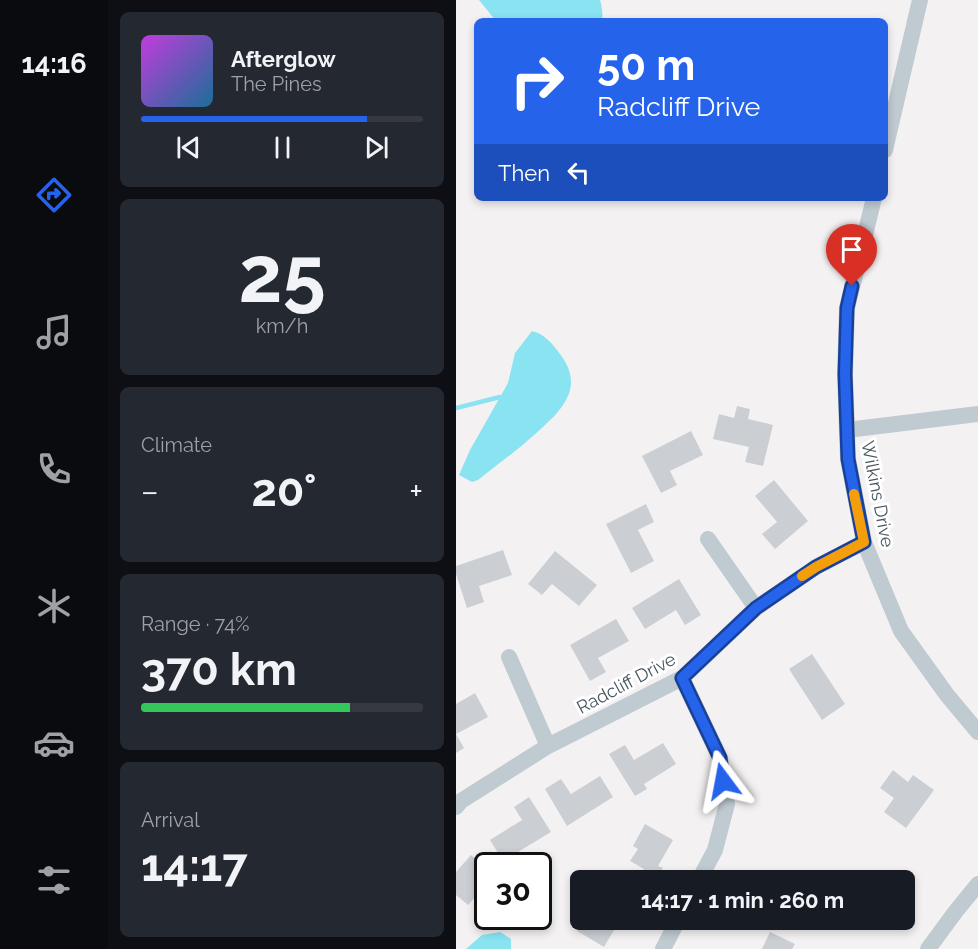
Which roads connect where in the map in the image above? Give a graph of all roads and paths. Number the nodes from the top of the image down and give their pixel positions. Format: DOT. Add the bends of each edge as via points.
graph roads {
  1 [pos="920,0"];
  2 [pos="888,137"];
  3 [pos="873,201"];
  4 [pos="978,414"];
  5 [pos="847,430"];
  6 [pos="708,539"];
  7 [pos="864,542"];
  8 [pos="756,608"];
  9 [pos="509,657"];
  10 [pos="682,678"];
  11 [pos="978,732"];
  12 [pos="548,746"];
  13 [pos="456,807"];
  14 [pos="704,870"];
  15 [pos="978,884"];
  16 [pos="673,930"];
  17 [pos="663,949"];
  18 [pos="928,949"];
  1 -- 2 [label="street"];
  3 -- 5 [label="street, Wilkins Drive" via="847,308"];
  4 -- 5 [label="street"];
  5 -- 7 [label="street, Wilkins Drive" via="848,459"];
  6 -- 8 [label="street"];
  7 -- 8 [label="street, Radcliff Drive" via="816,567"];
  7 -- 11 [label="street, Wilkins Drive" via="901,631"];
  8 -- 10 [label="street, Radcliff Drive"];
  9 -- 12 [label="street"];
  10 -- 12 [label="street, Radcliff Drive"];
  10 -- 14 [label="street" via="720,758 727,804 715,850"];
  12 -- 13 [label="street, Radcliff Drive"];
  15 -- 18 [label="street"];
  16 -- 17 [label="street"];
}
